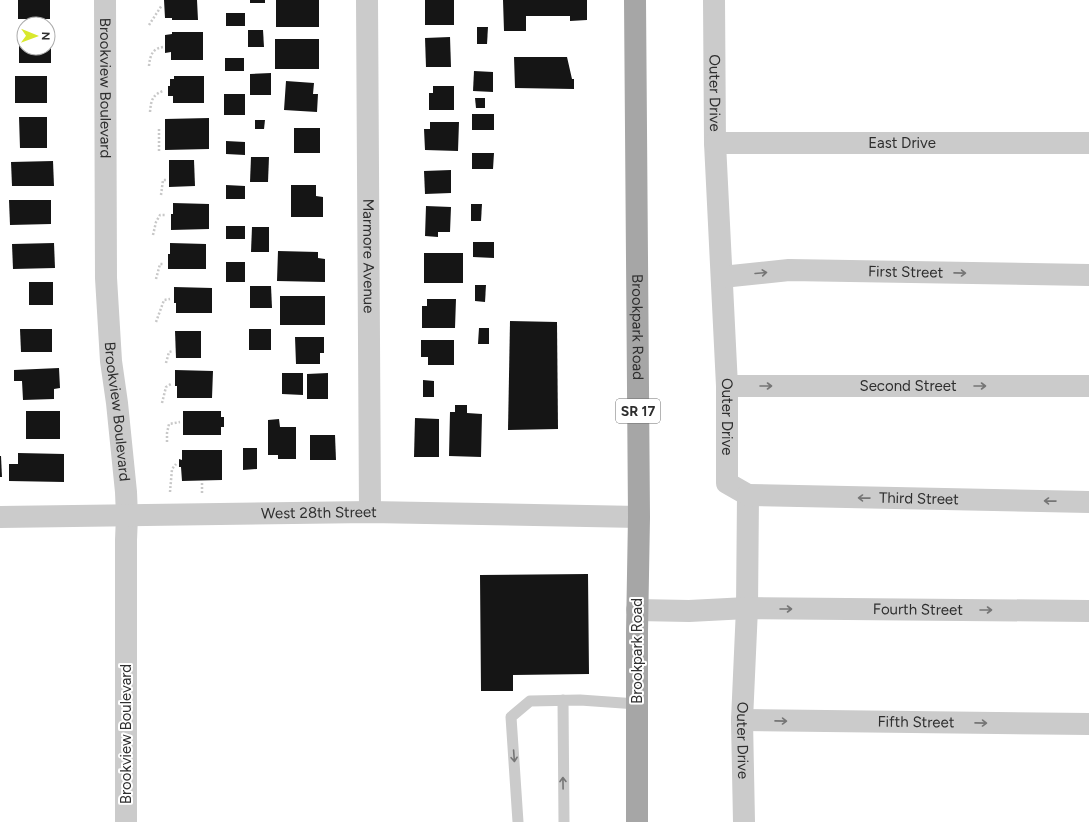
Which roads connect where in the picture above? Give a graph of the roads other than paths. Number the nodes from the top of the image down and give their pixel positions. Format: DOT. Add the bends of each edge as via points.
graph roads {
  1 [pos="105,0"];
  2 [pos="367,0"];
  3 [pos="635,0"];
  4 [pos="714,0"];
  5 [pos="715,143"];
  6 [pos="1089,143"];
  7 [pos="1089,276"];
  8 [pos="722,277"];
  9 [pos="727,386"];
  10 [pos="1089,386"];
  11 [pos="748,495"];
  12 [pos="1089,502"];
  13 [pos="370,512"];
  14 [pos="127,516"];
  15 [pos="0,517"];
  16 [pos="639,517"];
  17 [pos="747,608"];
  18 [pos="637,610"];
  19 [pos="1089,611"];
  20 [pos="563,700"];
  21 [pos="637,704"];
  22 [pos="742,720"];
  23 [pos="1089,724"];
  24 [pos="126,822"];
  25 [pos="518,822"];
  26 [pos="564,822"];
  27 [pos="637,822"];
  28 [pos="744,822"];
  1 -- 14 [label="street, Brookview Boulevard" via="106,278 111,361"];
  2 -- 13 [label="street, Marmore Avenue"];
  3 -- 16 [label="main road, Brookpark Road / SR 17"];
  4 -- 5 [label="street, Outer Drive"];
  5 -- 6 [label="street, East Drive"];
  5 -- 8 [label="street, Outer Drive"];
  8 -- 7 [label="street, First Street, one-way" via="789,270"];
  8 -- 9 [label="street, Outer Drive"];
  9 -- 10 [label="street, Second Street, one-way"];
  9 -- 11 [label="street, Outer Drive" via="727,482"];
  12 -- 11 [label="street, Third Street, one-way"];
  11 -- 17 [label="street, Outer Drive"];
  13 -- 14 [label="street, West 28th Street"];
  13 -- 16 [label="street, West 28th Street"];
  14 -- 15 [label="street, West 28th Street"];
  14 -- 24 [label="street, Brookview Boulevard"];
  16 -- 18 [label="main road, Brookpark Road / SR 17"];
  17 -- 18 [label="street, Fourth Street"];
  17 -- 19 [label="street, Fourth Street, one-way"];
  17 -- 22 [label="street, Outer Drive"];
  18 -- 21 [label="main road, Brookpark Road / SR 17"];
  20 -- 21 [label="lane"];
  20 -- 25 [label="lane, one-way" via="530,701 512,717"];
  26 -- 20 [label="lane, one-way"];
  21 -- 27 [label="main road, Brookpark Road / SR 17"];
  22 -- 23 [label="street, Fifth Street, one-way"];
  22 -- 28 [label="street, Outer Drive"];
}
